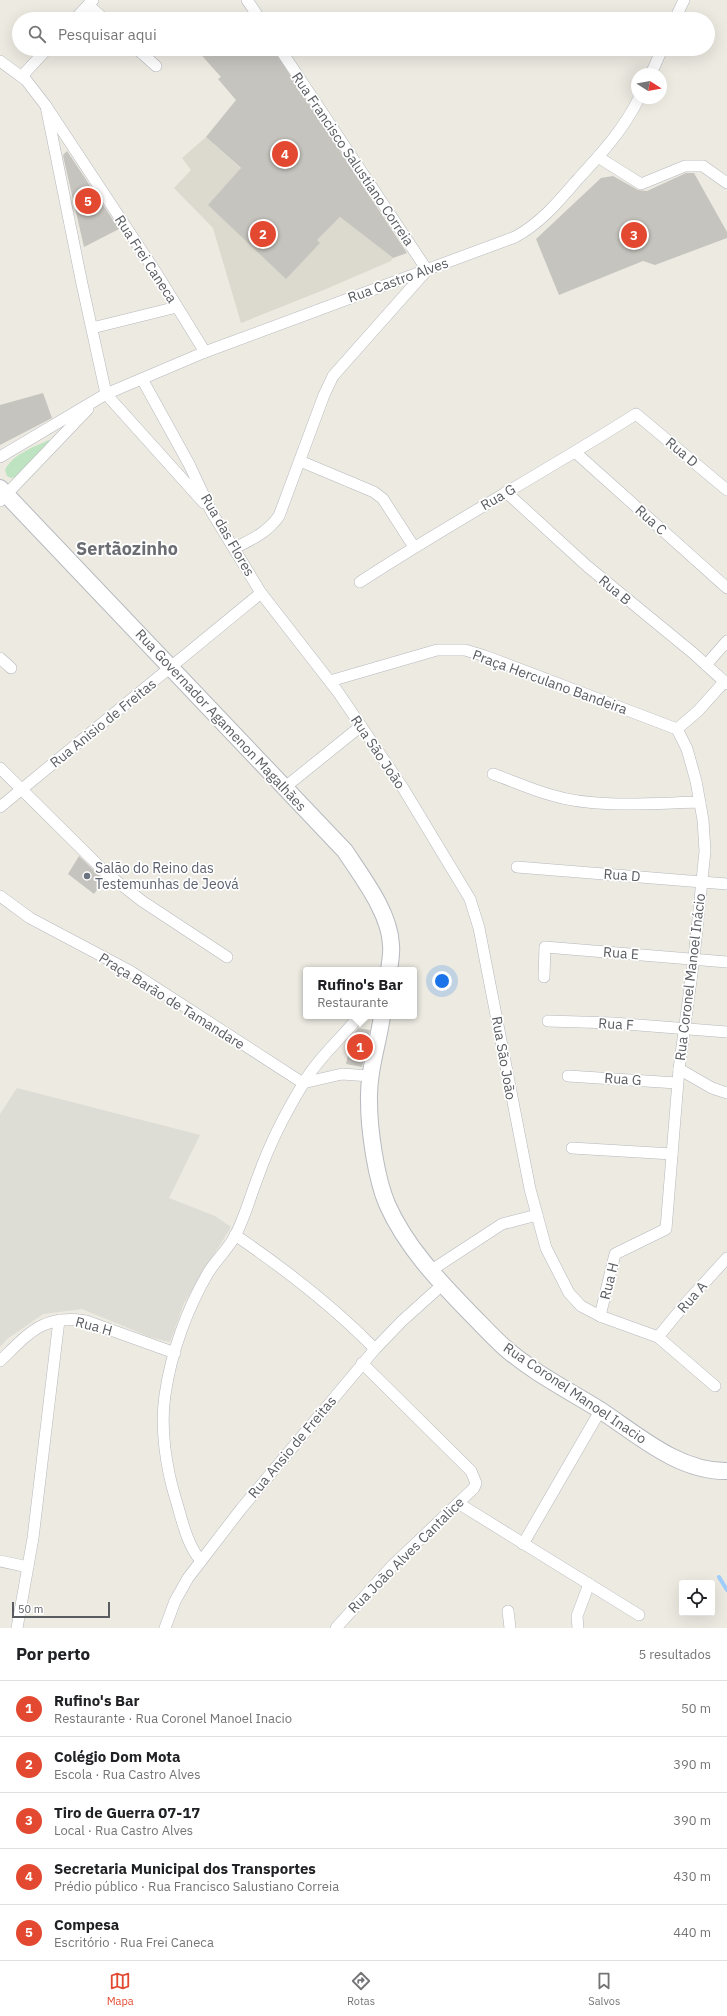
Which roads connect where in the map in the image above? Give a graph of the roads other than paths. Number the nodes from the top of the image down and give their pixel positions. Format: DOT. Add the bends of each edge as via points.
graph roads {
  1 [pos="247,0"];
  2 [pos="684,0"];
  3 [pos="91,3"];
  4 [pos="82,12"];
  5 [pos="98,12"];
  6 [pos="255,12"];
  7 [pos="678,12"];
  8 [pos="41,56"];
  9 [pos="145,56"];
  10 [pos="285,56"];
  11 [pos="659,56"];
  12 [pos="0,61"];
  13 [pos="156,66"];
  14 [pos="654,68"];
  15 [pos="22,76"];
  16 [pos="636,104"];
  17 [pos="46,106"];
  18 [pos="598,157"];
  19 [pos="727,183"];
  20 [pos="427,270"];
  21 [pos="177,307"];
  22 [pos="92,330"];
  23 [pos="205,352"];
  24 [pos="142,379"];
  25 [pos="102,397"];
  26 [pos="636,414"];
  27 [pos="575,452"];
  28 [pos="0,457"];
  29 [pos="300,461"];
  30 [pos="727,490"];
  31 [pos="506,492"];
  32 [pos="2,495"];
  33 [pos="211,511"];
  34 [pos="414,547"];
  35 [pos="235,548"];
  36 [pos="360,582"];
  37 [pos="727,588"];
  38 [pos="261,594"];
  39 [pos="727,641"];
  40 [pos="0,658"];
  41 [pos="706,665"];
  42 [pos="11,668"];
  43 [pos="171,668"];
  44 [pos="330,681"];
  45 [pos="726,683"];
  46 [pos="361,726"];
  47 [pos="677,729"];
  48 [pos="0,768"];
  49 [pos="494,774"];
  50 [pos="284,788"];
  51 [pos="22,789"];
  52 [pos="700,802"];
  53 [pos="0,807"];
  54 [pos="516,867"];
  55 [pos="702,882"];
  56 [pos="727,884"];
  57 [pos="1,898"];
  58 [pos="227,957"];
  59 [pos="694,958"];
  60 [pos="727,962"];
  61 [pos="389,967"];
  62 [pos="544,977"];
  63 [pos="356,1019"];
  64 [pos="381,1019"];
  65 [pos="548,1021"];
  66 [pos="684,1029"];
  67 [pos="727,1032"];
  68 [pos="679,1069"];
  69 [pos="370,1076"];
  70 [pos="568,1076"];
  71 [pos="677,1082"];
  72 [pos="303,1083"];
  73 [pos="727,1092"];
  74 [pos="572,1148"];
  75 [pos="672,1154"];
  76 [pos="537,1215"];
  77 [pos="666,1228"];
  78 [pos="235,1235"];
  79 [pos="727,1258"];
  80 [pos="430,1271"];
  81 [pos="442,1285"];
  82 [pos="600,1316"];
  83 [pos="59,1320"];
  84 [pos="658,1336"];
  85 [pos="375,1349"];
  86 [pos="175,1353"];
  87 [pos="0,1361"];
  88 [pos="362,1363"];
  89 [pos="715,1386"];
  90 [pos="600,1411"];
  91 [pos="727,1471"];
  92 [pos="458,1503"];
  93 [pos="523,1544"];
  94 [pos="0,1561"];
  95 [pos="201,1561"];
  96 [pos="28,1566"];
  97 [pos="589,1584"];
  98 [pos="508,1611"];
  99 [pos="639,1615"];
  100 [pos="17,1628"];
  101 [pos="165,1628"];
  102 [pos="336,1628"];
  103 [pos="510,1628"];
  104 [pos="578,1628"];
  1 -- 6 [label="street"];
  2 -- 7 [label="street"];
  3 -- 4 [label="street"];
  3 -- 5 [label="street"];
  8 -- 15 [label="street"];
  9 -- 13 [label="street"];
  10 -- 20 [label="street, Rua Francisco Salustiano Correia"];
  11 -- 14 [label="street"];
  12 -- 15 [label="street, Rua Frei Caneca"];
  15 -- 17 [label="street, Rua Frei Caneca"];
  16 -- 18 [label="street, Rua Castro Alves"];
  17 -- 21 [label="street, Rua Frei Caneca"];
  17 -- 22 [label="street"];
  18 -- 19 [label="street" via="641,184 685,166 703,166"];
  18 -- 20 [label="street, Rua Castro Alves" via="530,229"];
  20 -- 23 [label="street, Rua Castro Alves"];
  20 -- 29 [label="street" via="333,376"];
  21 -- 22 [label="street"];
  21 -- 23 [label="street, Rua Frei Caneca"];
  22 -- 25 [label="street"];
  23 -- 24 [label="street, Rua Castro Alves"];
  24 -- 25 [label="street, Rua Castro Alves"];
  24 -- 33 [label="street, Rua das Flores" via="189,464"];
  25 -- 28 [label="street, Rua Castro Alves"];
  25 -- 32 [label="street"];
  25 -- 33 [label="street"];
  26 -- 27 [label="street, Rua G"];
  26 -- 30 [label="street, Rua D"];
  27 -- 31 [label="street, Rua G"];
  27 -- 37 [label="street, Rua C"];
  29 -- 34 [label="street" via="374,492 383,499"];
  29 -- 35 [label="street" via="279,516 271,527"];
  31 -- 34 [label="street, Rua G"];
  31 -- 41 [label="street, Rua B" via="587,566"];
  32 -- 43 [label="street, Rua Governador Agamenon Magalhães"];
  33 -- 35 [label="street, Rua das Flores"];
  34 -- 36 [label="street, Rua G"];
  35 -- 38 [label="street, Rua das Flores"];
  38 -- 43 [label="street, Rua Anisio de Freitas"];
  38 -- 44 [label="street, Rua das Flores"];
  39 -- 41 [label="street"];
  40 -- 42 [label="street"];
  41 -- 45 [label="street, Rua B"];
  43 -- 50 [label="street, Rua Governador Agamenon Magalhães"];
  43 -- 51 [label="street, Rua Anisio de Freitas"];
  44 -- 46 [label="street, Rua São João"];
  44 -- 47 [label="street, Praça Herculano Bandeira" via="437,650 465,650"];
  45 -- 47 [label="street"];
  46 -- 50 [label="street"];
  46 -- 76 [label="street, Rua São João" via="403,788 470,899 480,928 513,1108"];
  47 -- 52 [label="street, Rua Coronel Manoel Inácio" via="688,749"];
  48 -- 51 [label="street"];
  49 -- 52 [label="street" via="552,796 576,800 628,804"];
  50 -- 61 [label="street, Rua Governador Agamenon Magalhães" via="345,851 365,881 385,919 391,945"];
  51 -- 53 [label="street, Rua Anisio de Freitas"];
  51 -- 58 [label="street" via="105,872 142,901"];
  52 -- 55 [label="street, Rua Coronel Manoel Inácio" via="705,851"];
  54 -- 55 [label="street, Rua D"];
  55 -- 56 [label="street, Rua D"];
  55 -- 59 [label="street, Rua Coronel Manoel Inácio"];
  57 -- 72 [label="street, Praça Barão de Tamandare" via="30,918 130,971"];
  59 -- 60 [label="street, Rua E"];
  59 -- 62 [label="street, Rua E" via="545,947"];
  59 -- 66 [label="street, Rua Coronel Manoel Inácio"];
  63 -- 72 [label="street"];
  64 -- 69 [label="street, Rua Coronel Manoel Inacio"];
  65 -- 66 [label="street, Rua F"];
  66 -- 67 [label="street, Rua F"];
  66 -- 68 [label="street, Rua Coronel Manoel Inácio"];
  68 -- 71 [label="street, Rua Coronel Manoel Inácio"];
  68 -- 73 [label="street" via="712,1088"];
  69 -- 72 [label="street" via="342,1074"];
  69 -- 80 [label="street, Rua Coronel Manoel Inacio" via="371,1126 387,1204 408,1242"];
  70 -- 71 [label="street, Rua G"];
  71 -- 75 [label="street, Rua Coronel Manoel Inácio"];
  72 -- 78 [label="street" via="260,1169"];
  74 -- 75 [label="street"];
  75 -- 77 [label="street, Rua Coronel Manoel Inácio"];
  76 -- 80 [label="street" via="502,1224"];
  76 -- 82 [label="street, Rua São João" via="546,1248 569,1293 581,1306"];
  77 -- 82 [label="street, Rua H" via="615,1254"];
  78 -- 85 [label="street" via="292,1276"];
  78 -- 86 [label="street" via="209,1272 195,1298"];
  79 -- 84 [label="street, Rua A"];
  80 -- 81 [label="street, Rua Coronel Manoel Inacio"];
  81 -- 85 [label="street, Rua Ansio de Freitas"];
  81 -- 90 [label="street, Rua Coronel Manoel Inacio" via="504,1347"];
  82 -- 84 [label="street, Rua São João"];
  83 -- 86 [label="street, Rua H" via="86,1321"];
  83 -- 87 [label="street, Rua H" via="42,1324"];
  83 -- 96 [label="street"];
  84 -- 89 [label="street, Rua São João"];
  85 -- 88 [label="street, Rua Ansio de Freitas"];
  86 -- 95 [label="street" via="163,1414 166,1454 180,1516 188,1539"];
  88 -- 92 [label="street, Rua João Alves Cantalice" via="471,1471 476,1483 474,1488"];
  88 -- 95 [label="street, Rua Ansio de Freitas"];
  90 -- 91 [label="street, Rua Coronel Manoel Inacio" via="683,1462 702,1469"];
  90 -- 93 [label="street"];
  92 -- 93 [label="street"];
  92 -- 102 [label="street, Rua João Alves Cantalice" via="392,1566"];
  93 -- 97 [label="street"];
  94 -- 96 [label="street"];
  95 -- 101 [label="street, Rua Ansio de Freitas" via="175,1601"];
  96 -- 100 [label="street"];
  97 -- 99 [label="street"];
  97 -- 104 [label="street" via="577,1616"];
  98 -- 103 [label="street"];
}
